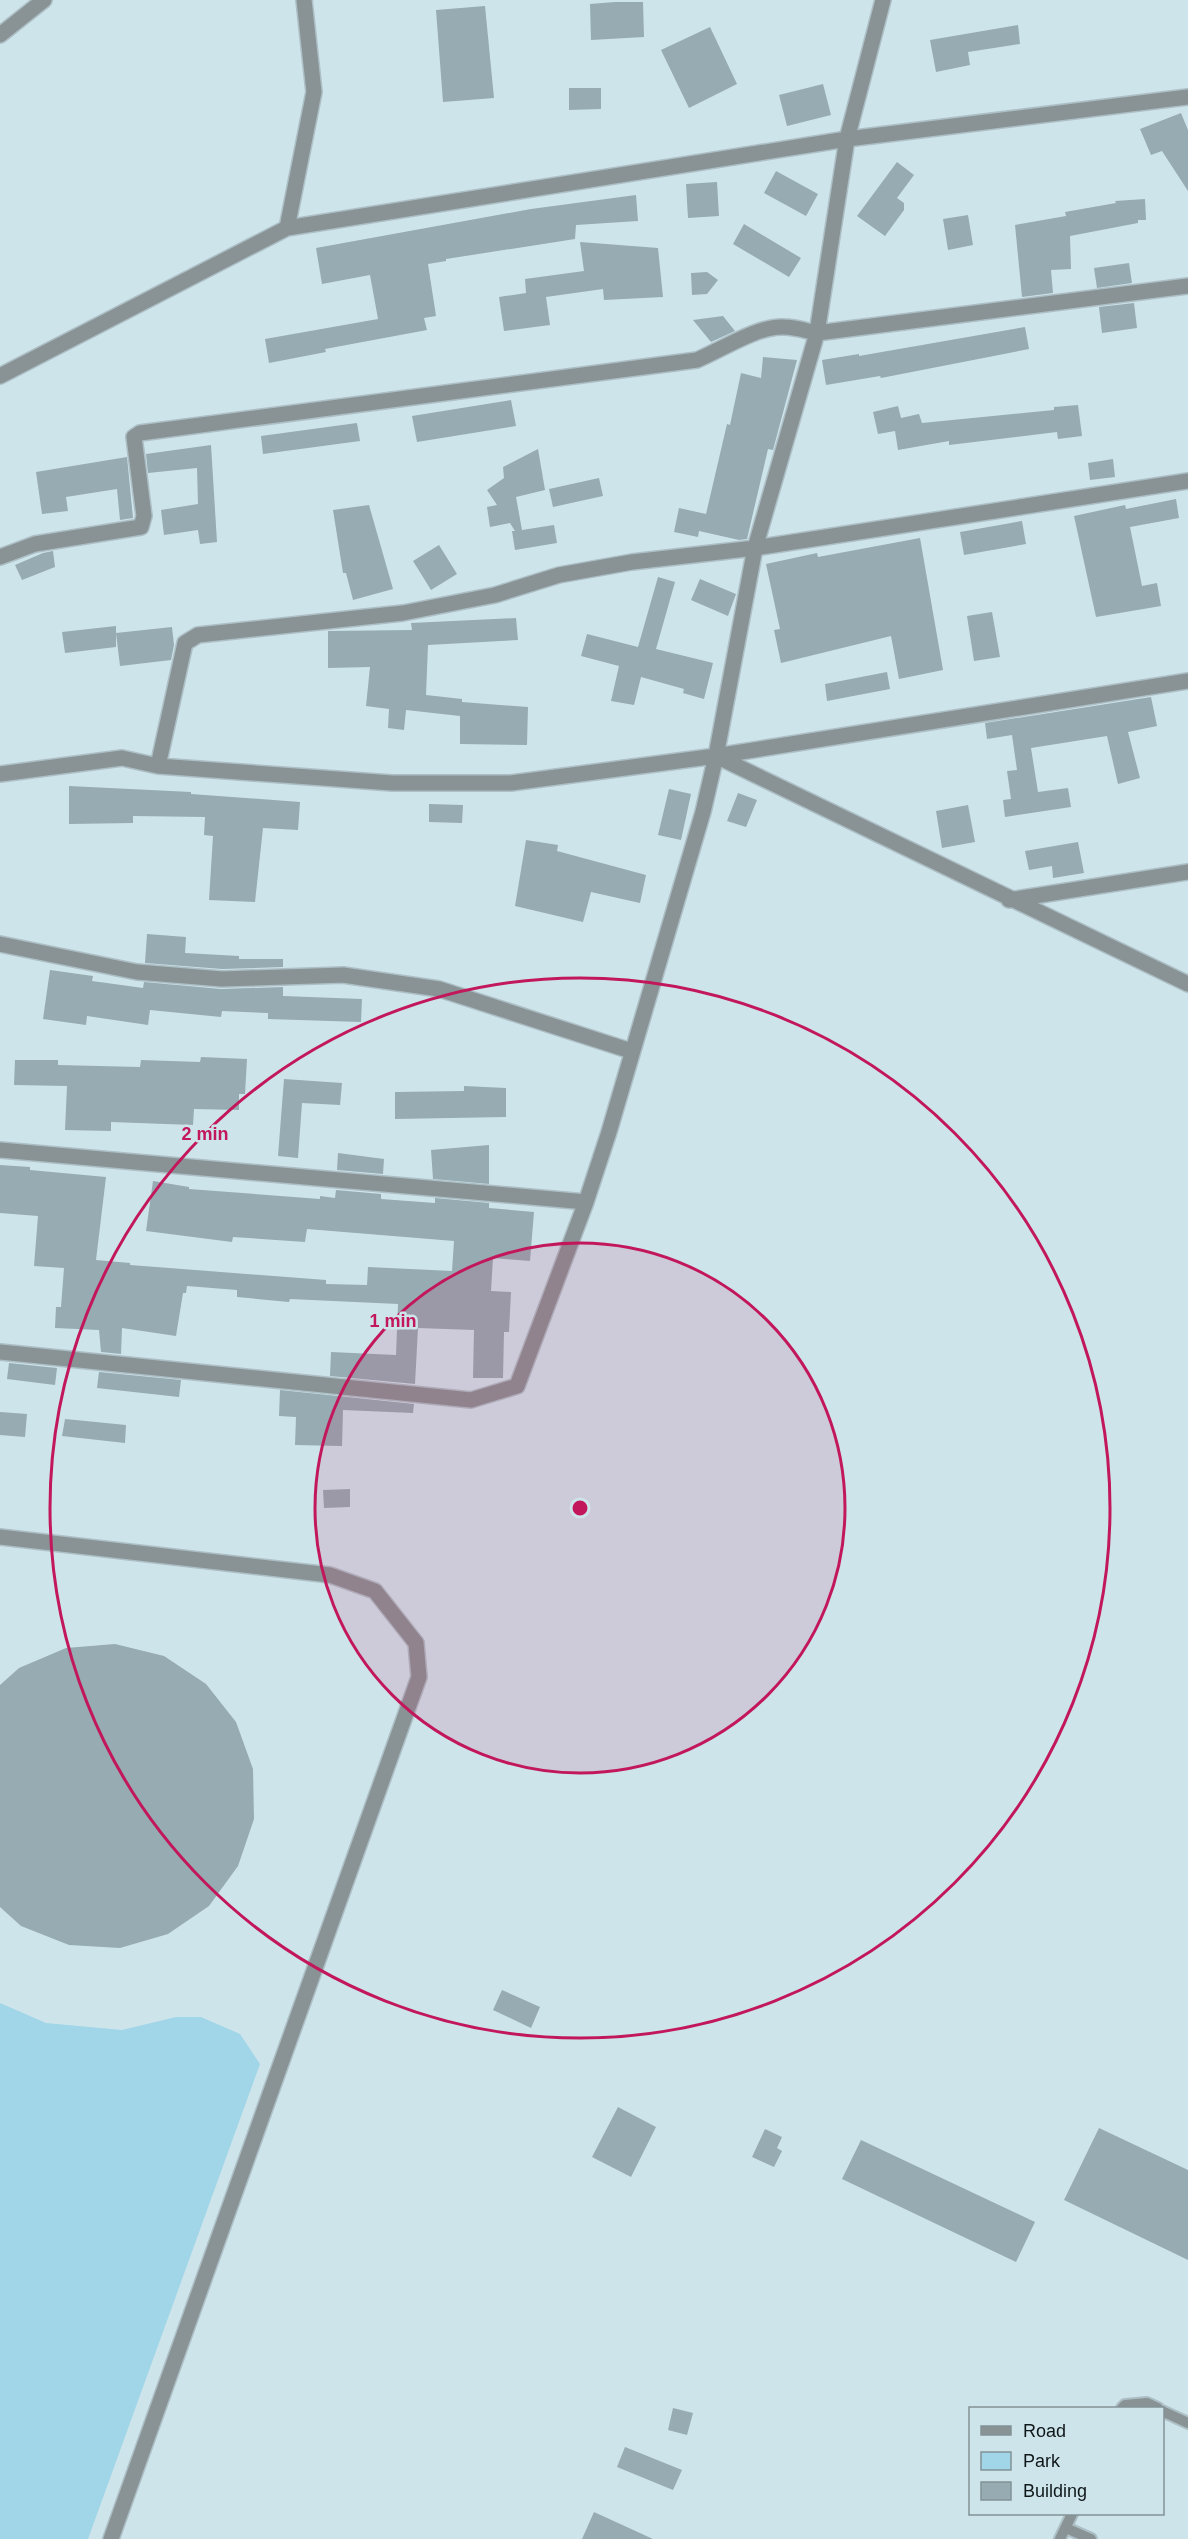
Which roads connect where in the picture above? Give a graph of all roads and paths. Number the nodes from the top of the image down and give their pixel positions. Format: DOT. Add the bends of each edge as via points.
graph roads {
  1 [pos="44,0"];
  2 [pos="304,0"];
  3 [pos="883,0"];
  4 [pos="0,35"];
  5 [pos="1188,97"];
  6 [pos="847,139"];
  7 [pos="287,228"];
  8 [pos="1188,286"];
  9 [pos="817,333"];
  10 [pos="0,376"];
  11 [pos="1188,482"];
  12 [pos="755,548"];
  13 [pos="0,557"];
  14 [pos="1188,681"];
  15 [pos="716,756"];
  16 [pos="158,766"];
  17 [pos="0,774"];
  18 [pos="1188,872"];
  19 [pos="1009,900"];
  20 [pos="0,944"];
  21 [pos="1188,984"];
  22 [pos="631,1051"];
  23 [pos="0,1150"];
  24 [pos="586,1202"];
  25 [pos="0,1352"];
  26 [pos="0,1537"];
  27 [pos="1124,2407"];
  28 [pos="1154,2407"];
  29 [pos="1164,2412"];
  30 [pos="1188,2423"];
  31 [pos="1072,2515"];
  32 [pos="1066,2528"];
  33 [pos="111,2539"];
  34 [pos="1060,2539"];
  35 [pos="1091,2539"];
  1 -- 4 [label="street"];
  2 -- 7 [label="street" via="314,92"];
  3 -- 6 [label="street"];
  5 -- 6 [label="street"];
  6 -- 7 [label="street"];
  6 -- 9 [label="street"];
  7 -- 10 [label="street"];
  8 -- 9 [label="street"];
  9 -- 12 [label="street"];
  9 -- 13 [label="street" via="783,326 758,331 697,360 140,433 134,437 144,516 141,527 35,544"];
  11 -- 12 [label="street"];
  12 -- 15 [label="street"];
  12 -- 16 [label="street" via="570,573 495,595 403,613 198,635 185,643"];
  14 -- 15 [label="street"];
  15 -- 16 [label="street" via="511,783 392,783"];
  15 -- 19 [label="street"];
  15 -- 22 [label="street" via="703,812"];
  16 -- 17 [label="street" via="122,758"];
  18 -- 19 [label="street"];
  19 -- 21 [label="street"];
  20 -- 22 [label="street" via="137,972 222,979 343,975 440,989"];
  22 -- 24 [label="street"];
  23 -- 24 [label="street"];
  24 -- 25 [label="street" via="517,1386 471,1400"];
  26 -- 33 [label="street" via="330,1575 375,1591 416,1644 419,1677"];
  27 -- 28 [label="lane" via="1147,2403"];
  29 -- 30 [label="lane"];
  31 -- 32 [label="lane"];
  32 -- 34 [label="lane"];
  32 -- 35 [label="lane"];
}
